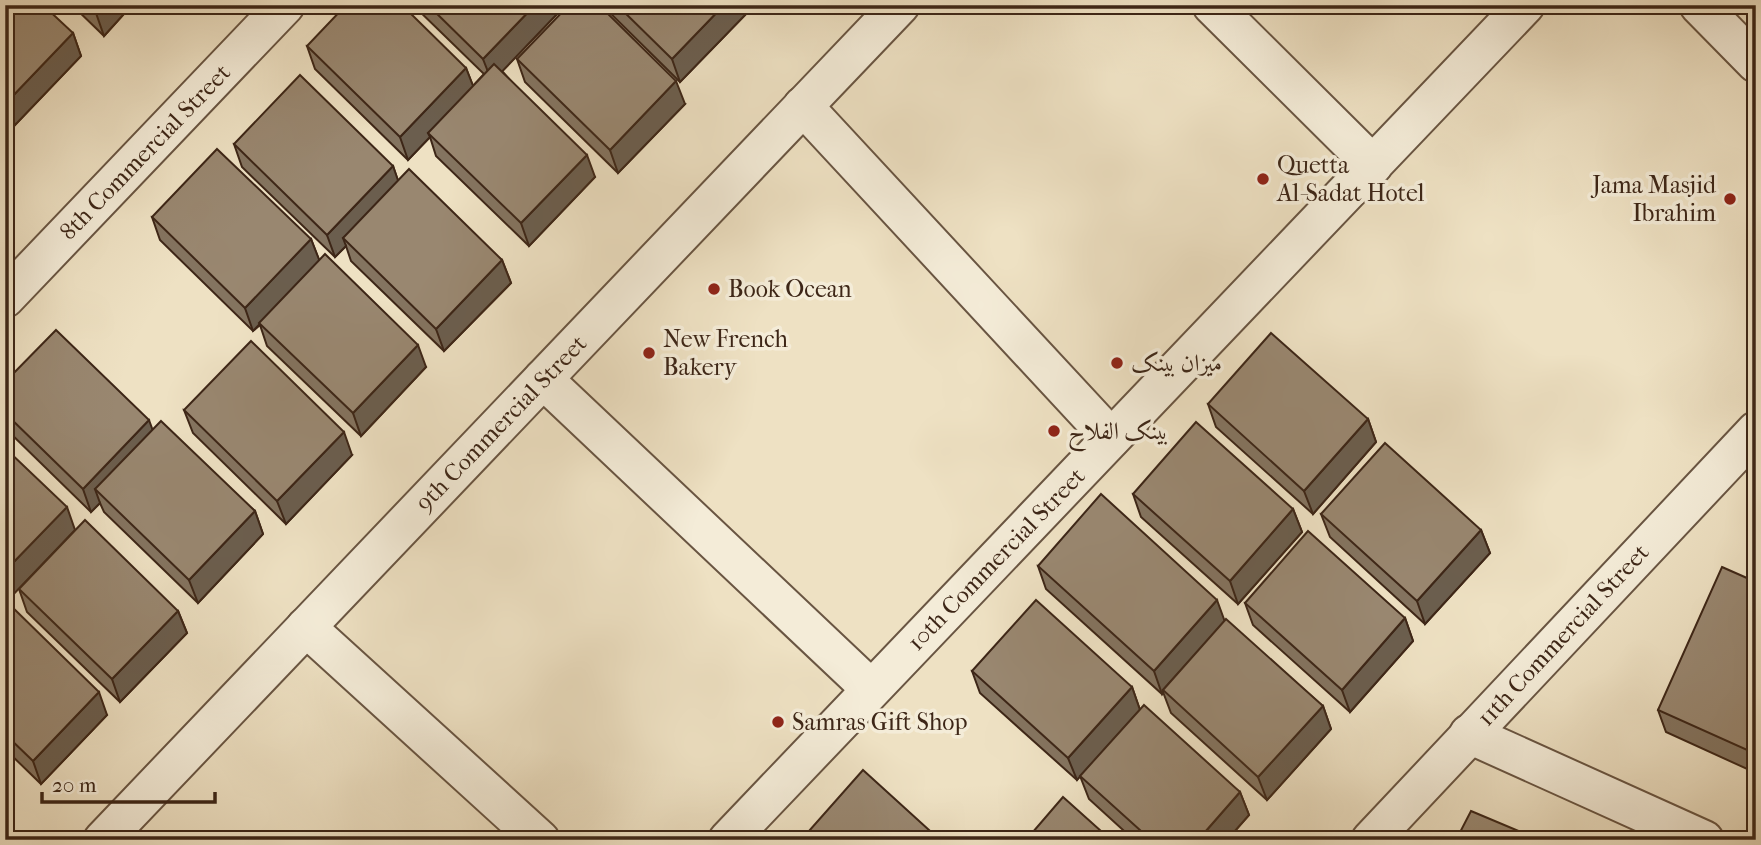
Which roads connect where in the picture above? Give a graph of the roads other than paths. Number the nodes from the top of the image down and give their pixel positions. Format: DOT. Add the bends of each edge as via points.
graph roads {
  1 [pos="285,5"];
  2 [pos="900,5"];
  3 [pos="1212,5"];
  4 [pos="1525,5"];
  5 [pos="1699,5"];
  6 [pos="1756,63"];
  7 [pos="803,106"];
  8 [pos="1373,165"];
  9 [pos="5,298"];
  10 [pos="543,379"];
  11 [pos="1756,431"];
  12 [pos="1111,438"];
  13 [pos="306,627"];
  14 [pos="871,689"];
  15 [pos="1469,734"];
  16 [pos="103,840"];
  17 [pos="540,840"];
  18 [pos="728,840"];
  19 [pos="1371,840"];
  20 [pos="1704,840"];
  1 -- 9 [label="street, 8th Commercial Street"];
  2 -- 7 [label="street, 9th Commercial Street"];
  3 -- 8 [label="street"];
  4 -- 8 [label="street, 10th Commercial Street"];
  5 -- 6 [label="street"];
  7 -- 10 [label="street, 9th Commercial Street"];
  7 -- 12 [label="street"];
  8 -- 12 [label="street, 10th Commercial Street"];
  10 -- 13 [label="street, 9th Commercial Street"];
  10 -- 14 [label="street"];
  11 -- 15 [label="street, 11th Commercial Street"];
  12 -- 14 [label="street, 10th Commercial Street"];
  13 -- 16 [label="street, 9th Commercial Street"];
  13 -- 17 [label="street"];
  14 -- 18 [label="street, 10th Commercial Street"];
  15 -- 19 [label="street, 11th Commercial Street"];
  15 -- 20 [label="street"];
}
